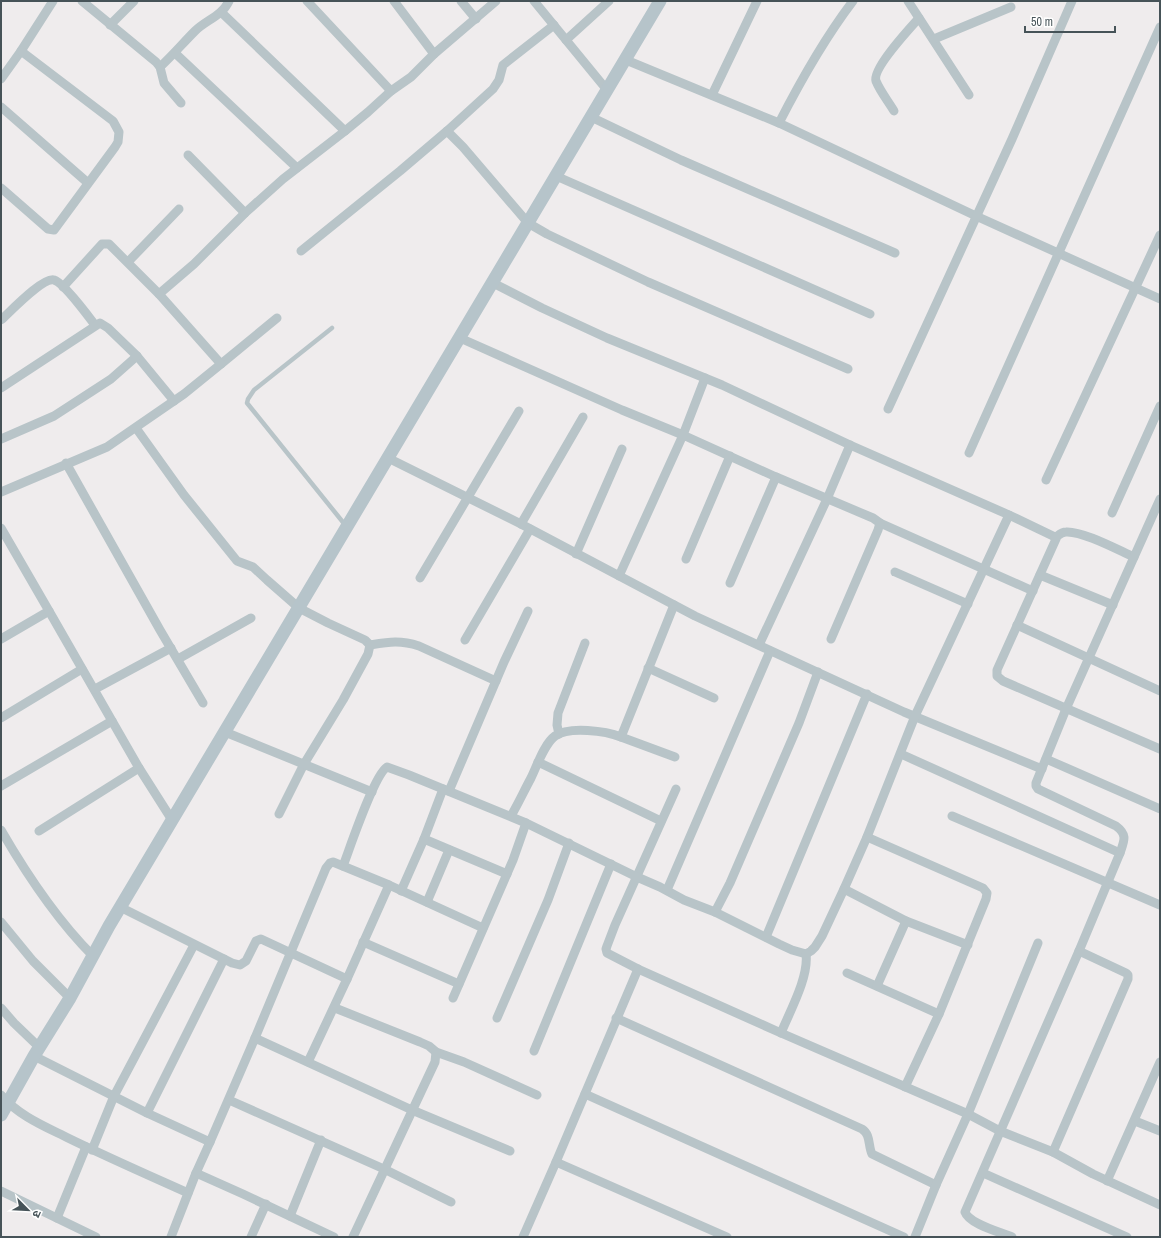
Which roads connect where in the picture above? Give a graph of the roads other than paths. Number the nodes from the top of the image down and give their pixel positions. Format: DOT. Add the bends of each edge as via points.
graph roads {
  1 [pos="53,1"];
  2 [pos="82,1"];
  3 [pos="134,1"];
  4 [pos="229,1"];
  5 [pos="307,1"];
  6 [pos="394,1"];
  7 [pos="461,1"];
  8 [pos="496,1"];
  9 [pos="534,1"];
  10 [pos="609,1"];
  11 [pos="660,1"];
  12 [pos="757,1"];
  13 [pos="853,1"];
  14 [pos="908,1"];
  15 [pos="1072,1"];
  16 [pos="1011,6"];
  17 [pos="221,12"];
  18 [pos="919,18"];
  19 [pos="476,19"];
  20 [pos="110,25"];
  21 [pos="554,25"];
  22 [pos="1160,27"];
  23 [pos="934,39"];
  24 [pos="566,40"];
  25 [pos="21,51"];
  26 [pos="175,53"];
  27 [pos="434,54"];
  28 [pos="626,60"];
  29 [pos="160,67"];
  30 [pos="1,79"];
  31 [pos="607,90"];
  32 [pos="391,91"];
  33 [pos="712,95"];
  34 [pos="969,95"];
  35 [pos="181,103"];
  36 [pos="1,107"];
  37 [pos="894,110"];
  38 [pos="591,118"];
  39 [pos="779,123"];
  40 [pos="345,131"];
  41 [pos="447,131"];
  42 [pos="188,155"];
  43 [pos="297,168"];
  44 [pos="556,176"];
  45 [pos="88,183"];
  46 [pos="2,191"];
  47 [pos="179,209"];
  48 [pos="245,213"];
  49 [pos="976,216"];
  50 [pos="528,223"];
  51 [pos="1160,235"];
  52 [pos="301,251"];
  53 [pos="1059,252"];
  54 [pos="895,253"];
  55 [pos="128,262"];
  56 [pos="493,283"];
  57 [pos="63,287"];
  58 [pos="1136,288"];
  59 [pos="159,294"];
  60 [pos="1160,298"];
  61 [pos="870,314"];
  62 [pos="276,318"];
  63 [pos="1,320"];
  64 [pos="96,325"];
  65 [pos="332,328"];
  66 [pos="460,338"];
  67 [pos="137,356"];
  68 [pos="221,364"];
  69 [pos="848,369"];
  70 [pos="705,378"];
  71 [pos="1,388"];
  72 [pos="174,401"];
  73 [pos="1160,406"];
  74 [pos="888,409"];
  75 [pos="519,411"];
  76 [pos="583,417"];
  77 [pos="136,428"];
  78 [pos="683,435"];
  79 [pos="1,440"];
  80 [pos="850,445"];
  81 [pos="622,449"];
  82 [pos="969,453"];
  83 [pos="730,456"];
  84 [pos="388,458"];
  85 [pos="66,464"];
  86 [pos="776,477"];
  87 [pos="1046,480"];
  88 [pos="1,492"];
  89 [pos="468,497"];
  90 [pos="827,499"];
  91 [pos="1160,499"];
  92 [pos="1112,514"];
  93 [pos="1009,515"];
  94 [pos="880,522"];
  95 [pos="521,524"];
  96 [pos="347,527"];
  97 [pos="1,528"];
  98 [pos="530,529"];
  99 [pos="1055,538"];
  100 [pos="576,554"];
  101 [pos="1134,557"];
  102 [pos="686,559"];
  103 [pos="984,570"];
  104 [pos="895,572"];
  105 [pos="1040,575"];
  106 [pos="619,576"];
  107 [pos="420,578"];
  108 [pos="730,583"];
  109 [pos="1033,591"];
  110 [pos="968,604"];
  111 [pos="674,605"];
  112 [pos="1114,605"];
  113 [pos="299,608"];
  114 [pos="528,610"];
  115 [pos="50,611"];
  116 [pos="251,618"];
  117 [pos="1017,625"];
  118 [pos="1,639"];
  119 [pos="831,639"];
  120 [pos="465,640"];
  121 [pos="585,643"];
  122 [pos="370,645"];
  123 [pos="759,646"];
  124 [pos="171,648"];
  125 [pos="770,651"];
  126 [pos="1089,658"];
  127 [pos="178,659"];
  128 [pos="648,668"];
  129 [pos="82,669"];
  130 [pos="818,672"];
  131 [pos="496,681"];
  132 [pos="95,689"];
  133 [pos="1160,691"];
  134 [pos="867,694"];
  135 [pos="714,698"];
  136 [pos="203,704"];
  137 [pos="1066,709"];
  138 [pos="915,716"];
  139 [pos="1,718"];
  140 [pos="112,721"];
  141 [pos="224,732"];
  142 [pos="559,734"];
  143 [pos="621,737"];
  144 [pos="1160,749"];
  145 [pos="901,754"];
  146 [pos="674,757"];
  147 [pos="1046,759"];
  148 [pos="538,762"];
  149 [pos="304,764"];
  150 [pos="139,768"];
  151 [pos="1042,769"];
  152 [pos="1,786"];
  153 [pos="676,789"];
  154 [pos="446,790"];
  155 [pos="372,792"];
  156 [pos="1160,809"];
  157 [pos="279,814"];
  158 [pos="511,816"];
  159 [pos="952,816"];
  160 [pos="172,820"];
  161 [pos="661,821"];
  162 [pos="526,823"];
  163 [pos="1,830"];
  164 [pos="39,831"];
  165 [pos="867,837"];
  166 [pos="424,839"];
  167 [pos="569,844"];
  168 [pos="449,850"];
  169 [pos="1120,853"];
  170 [pos="611,864"];
  171 [pos="343,866"];
  172 [pos="507,874"];
  173 [pos="637,877"];
  174 [pos="1107,884"];
  175 [pos="389,885"];
  176 [pos="844,889"];
  177 [pos="668,890"];
  178 [pos="401,891"];
  179 [pos="427,902"];
  180 [pos="1160,905"];
  181 [pos="120,907"];
  182 [pos="715,912"];
  183 [pos="906,920"];
  184 [pos="1,922"];
  185 [pos="483,928"];
  186 [pos="766,938"];
  187 [pos="363,942"];
  188 [pos="1038,943"];
  189 [pos="194,945"];
  190 [pos="968,945"];
  191 [pos="1079,951"];
  192 [pos="291,953"];
  193 [pos="806,954"];
  194 [pos="93,956"];
  195 [pos="224,959"];
  196 [pos="638,969"];
  197 [pos="847,973"];
  198 [pos="347,979"];
  199 [pos="459,984"];
  200 [pos="877,986"];
  201 [pos="70,998"];
  202 [pos="453,998"];
  203 [pos="1,1008"];
  204 [pos="334,1008"];
  205 [pos="939,1014"];
  206 [pos="497,1018"];
  207 [pos="616,1018"];
  208 [pos="781,1033"];
  209 [pos="255,1038"];
  210 [pos="37,1051"];
  211 [pos="534,1051"];
  212 [pos="436,1052"];
  213 [pos="308,1062"];
  214 [pos="1160,1062"];
  215 [pos="905,1087"];
  216 [pos="585,1094"];
  217 [pos="537,1095"];
  218 [pos="114,1096"];
  219 [pos="4,1099"];
  220 [pos="230,1100"];
  221 [pos="412,1110"];
  222 [pos="147,1113"];
  223 [pos="968,1114"];
  224 [pos="1,1115"];
  225 [pos="1134,1121"];
  226 [pos="1000,1131"];
  227 [pos="1160,1132"];
  228 [pos="321,1140"];
  229 [pos="210,1142"];
  230 [pos="89,1148"];
  231 [pos="510,1151"];
  232 [pos="1053,1152"];
  233 [pos="556,1162"];
  234 [pos="384,1169"];
  235 [pos="983,1173"];
  236 [pos="196,1174"];
  237 [pos="1108,1181"];
  238 [pos="936,1185"];
  239 [pos="1,1191"];
  240 [pos="188,1193"];
  241 [pos="451,1202"];
  242 [pos="266,1204"];
  243 [pos="1160,1205"];
  244 [pos="290,1216"];
  245 [pos="56,1218"];
  246 [pos="330,1236"];
  247 [pos="96,1237"];
  248 [pos="170,1237"];
  249 [pos="251,1237"];
  250 [pos="353,1237"];
  251 [pos="524,1237"];
  252 [pos="727,1237"];
  253 [pos="904,1237"];
  254 [pos="915,1237"];
  255 [pos="1012,1237"];
  256 [pos="1127,1237"];
  1 -- 25 [label="street"];
  2 -- 20 [label="street"];
  3 -- 20 [label="street"];
  4 -- 17 [label="street"];
  5 -- 32 [label="street"];
  6 -- 27 [label="street"];
  7 -- 19 [label="street"];
  8 -- 19 [label="street"];
  9 -- 21 [label="street"];
  10 -- 24 [label="street"];
  11 -- 28 [label="street"];
  12 -- 33 [label="street"];
  13 -- 39 [label="street" via="825,38"];
  14 -- 18 [label="street"];
  15 -- 49 [label="street"];
  16 -- 23 [label="street"];
  17 -- 26 [label="street" via="201,26"];
  17 -- 40 [label="street"];
  18 -- 23 [label="street"];
  18 -- 37 [label="street" via="876,74 876,81"];
  19 -- 27 [label="street"];
  20 -- 29 [label="street"];
  21 -- 24 [label="street"];
  21 -- 41 [label="street" via="503,65 493,89"];
  22 -- 53 [label="street"];
  23 -- 34 [label="street"];
  24 -- 31 [label="street"];
  25 -- 30 [label="street"];
  25 -- 45 [label="street" via="113,121 117,127 118,142"];
  26 -- 29 [label="street"];
  26 -- 43 [label="street"];
  27 -- 32 [label="street" via="411,77"];
  28 -- 31 [label="street"];
  28 -- 33 [label="street"];
  29 -- 35 [label="street" via="164,83"];
  31 -- 38 [label="street"];
  32 -- 40 [label="street"];
  33 -- 39 [label="street"];
  36 -- 45 [label="street"];
  38 -- 44 [label="street"];
  38 -- 54 [label="street"];
  39 -- 49 [label="street"];
  40 -- 43 [label="street"];
  41 -- 50 [label="street"];
  41 -- 52 [label="street"];
  42 -- 48 [label="street"];
  43 -- 48 [label="street"];
  44 -- 50 [label="street"];
  44 -- 61 [label="street"];
  45 -- 46 [label="street" via="57,228 53,230 48,229"];
  47 -- 55 [label="street"];
  48 -- 59 [label="street" via="194,264"];
  49 -- 53 [label="street"];
  49 -- 74 [label="street"];
  50 -- 56 [label="street"];
  50 -- 69 [label="street" via="648,282"];
  51 -- 58 [label="street"];
  53 -- 58 [label="street"];
  53 -- 82 [label="street"];
  55 -- 57 [label="street" via="109,244 102,244"];
  55 -- 59 [label="street"];
  56 -- 66 [label="street"];
  56 -- 70 [label="street" via="607,338"];
  57 -- 63 [label="street" via="54,280 47,281"];
  57 -- 64 [label="street"];
  58 -- 60 [label="street"];
  58 -- 87 [label="street"];
  59 -- 68 [label="street"];
  62 -- 68 [label="street"];
  64 -- 67 [label="street" via="100,323 108,328"];
  64 -- 71 [label="street"];
  65 -- 96 [label="lane" via="254,390 247,402"];
  66 -- 78 [label="street"];
  66 -- 84 [label="street"];
  67 -- 72 [label="street"];
  67 -- 79 [label="street" via="112,379 54,416"];
  68 -- 72 [label="street"];
  70 -- 78 [label="street"];
  70 -- 80 [label="street"];
  72 -- 77 [label="street"];
  73 -- 92 [label="street"];
  75 -- 89 [label="street"];
  76 -- 95 [label="street"];
  77 -- 85 [label="street" via="107,447"];
  77 -- 113 [label="street" via="184,495 237,561 254,567"];
  78 -- 83 [label="street"];
  78 -- 106 [label="street"];
  80 -- 90 [label="street"];
  80 -- 93 [label="street"];
  81 -- 100 [label="street"];
  83 -- 86 [label="street"];
  83 -- 102 [label="street"];
  84 -- 89 [label="street"];
  84 -- 96 [label="street"];
  85 -- 88 [label="street"];
  85 -- 124 [label="street"];
  86 -- 90 [label="street"];
  86 -- 108 [label="street"];
  89 -- 95 [label="street"];
  89 -- 107 [label="street"];
  90 -- 94 [label="street"];
  90 -- 123 [label="street"];
  91 -- 101 [label="street"];
  93 -- 99 [label="street"];
  93 -- 103 [label="street"];
  94 -- 103 [label="street"];
  94 -- 119 [label="street"];
  95 -- 98 [label="street"];
  96 -- 113 [label="street"];
  97 -- 115 [label="street"];
  98 -- 100 [label="street"];
  98 -- 120 [label="street"];
  99 -- 101 [label="street" via="1061,533 1080,534"];
  99 -- 105 [label="street" via="1056,542"];
  100 -- 106 [label="street"];
  101 -- 112 [label="street"];
  103 -- 109 [label="street"];
  103 -- 110 [label="street"];
  104 -- 110 [label="street"];
  105 -- 109 [label="street"];
  105 -- 112 [label="street"];
  106 -- 111 [label="street"];
  109 -- 117 [label="street"];
  110 -- 138 [label="street"];
  111 -- 123 [label="street"];
  111 -- 128 [label="street"];
  112 -- 126 [label="street"];
  113 -- 122 [label="street" via="365,640"];
  113 -- 141 [label="street"];
  114 -- 131 [label="street"];
  115 -- 118 [label="street"];
  115 -- 129 [label="street"];
  116 -- 127 [label="street"];
  117 -- 126 [label="street"];
  117 -- 137 [label="street" via="997,670 997,676"];
  121 -- 142 [label="street" via="558,713"];
  122 -- 131 [label="street" via="398,641 409,643"];
  122 -- 149 [label="street" via="368,654"];
  123 -- 125 [label="street"];
  124 -- 127 [label="street"];
  124 -- 132 [label="street"];
  125 -- 130 [label="street"];
  125 -- 177 [label="street"];
  126 -- 133 [label="street"];
  126 -- 137 [label="street"];
  127 -- 136 [label="street"];
  128 -- 135 [label="street"];
  128 -- 143 [label="street"];
  129 -- 132 [label="street"];
  129 -- 139 [label="street"];
  130 -- 134 [label="street"];
  130 -- 182 [label="street" via="799,723"];
  131 -- 154 [label="street"];
  132 -- 140 [label="street"];
  134 -- 138 [label="street"];
  134 -- 186 [label="street"];
  137 -- 144 [label="street"];
  137 -- 147 [label="street"];
  138 -- 145 [label="street"];
  138 -- 151 [label="street"];
  140 -- 150 [label="street"];
  140 -- 152 [label="street"];
  141 -- 149 [label="street"];
  141 -- 160 [label="street"];
  142 -- 143 [label="street" via="570,731 599,731"];
  142 -- 148 [label="street" via="550,740"];
  143 -- 146 [label="street"];
  145 -- 165 [label="street"];
  145 -- 169 [label="street"];
  147 -- 151 [label="street"];
  147 -- 156 [label="street"];
  148 -- 158 [label="street"];
  148 -- 161 [label="street"];
  149 -- 155 [label="street"];
  149 -- 157 [label="street"];
  150 -- 160 [label="street"];
  150 -- 164 [label="street"];
  151 -- 169 [label="street" via="1036,784 1038,788 1122,830 1124,841"];
  153 -- 161 [label="street"];
  154 -- 155 [label="street" via="388,768 383,770"];
  154 -- 158 [label="street"];
  154 -- 166 [label="street"];
  155 -- 171 [label="street"];
  158 -- 162 [label="street"];
  159 -- 174 [label="street"];
  160 -- 181 [label="street"];
  161 -- 173 [label="street"];
  162 -- 167 [label="street"];
  162 -- 172 [label="street"];
  163 -- 194 [label="street" via="46,901"];
  165 -- 176 [label="street"];
  165 -- 190 [label="street" via="985,890 986,899"];
  166 -- 168 [label="street"];
  166 -- 178 [label="street"];
  167 -- 170 [label="street"];
  167 -- 206 [label="street" via="548,900"];
  168 -- 172 [label="street"];
  168 -- 179 [label="street"];
  169 -- 174 [label="street"];
  170 -- 173 [label="street"];
  170 -- 211 [label="street"];
  171 -- 175 [label="street"];
  171 -- 192 [label="street" via="333,862 328,865"];
  172 -- 185 [label="street"];
  173 -- 177 [label="street"];
  173 -- 196 [label="street" via="606,949 607,953"];
  174 -- 180 [label="street"];
  174 -- 191 [label="street"];
  175 -- 178 [label="street"];
  175 -- 187 [label="street"];
  176 -- 183 [label="street"];
  176 -- 193 [label="street" via="822,936 815,947"];
  177 -- 182 [label="street" via="684,900"];
  178 -- 179 [label="street"];
  179 -- 185 [label="street"];
  181 -- 189 [label="street"];
  181 -- 194 [label="street"];
  182 -- 186 [label="street"];
  183 -- 190 [label="street"];
  183 -- 200 [label="street"];
  184 -- 201 [label="street" via="33,961"];
  185 -- 199 [label="street"];
  186 -- 193 [label="street"];
  187 -- 198 [label="street"];
  187 -- 199 [label="street"];
  188 -- 223 [label="street"];
  189 -- 195 [label="street"];
  189 -- 218 [label="street"];
  190 -- 205 [label="street"];
  191 -- 226 [label="street"];
  191 -- 232 [label="street" via="1126,973 1128,979"];
  192 -- 195 [label="street" via="258,940 242,964"];
  192 -- 198 [label="street"];
  192 -- 209 [label="street"];
  193 -- 208 [label="street" via="804,977"];
  194 -- 201 [label="street"];
  195 -- 222 [label="street"];
  196 -- 207 [label="street"];
  196 -- 208 [label="street"];
  197 -- 200 [label="street"];
  198 -- 204 [label="street"];
  199 -- 202 [label="street"];
  200 -- 205 [label="street"];
  201 -- 210 [label="street"];
  203 -- 210 [label="street"];
  204 -- 212 [label="street" via="420,1042"];
  204 -- 213 [label="street"];
  205 -- 215 [label="street"];
  207 -- 216 [label="street"];
  207 -- 238 [label="street" via="862,1129 868,1136 872,1154"];
  208 -- 215 [label="street"];
  209 -- 213 [label="street"];
  209 -- 220 [label="street"];
  210 -- 218 [label="street"];
  210 -- 219 [label="street"];
  212 -- 217 [label="street"];
  212 -- 221 [label="street" via="435,1062"];
  213 -- 221 [label="street"];
  214 -- 225 [label="street"];
  215 -- 223 [label="street"];
  216 -- 233 [label="street"];
  216 -- 253 [label="street"];
  218 -- 222 [label="street"];
  218 -- 230 [label="street"];
  219 -- 224 [label="street"];
  219 -- 230 [label="street" via="31,1119"];
  220 -- 228 [label="street"];
  220 -- 229 [label="street"];
  221 -- 231 [label="street"];
  221 -- 234 [label="street"];
  222 -- 229 [label="street"];
  223 -- 226 [label="street"];
  223 -- 238 [label="street"];
  225 -- 227 [label="street"];
  225 -- 237 [label="street"];
  226 -- 232 [label="street"];
  226 -- 235 [label="street"];
  228 -- 234 [label="street"];
  228 -- 244 [label="street"];
  229 -- 236 [label="street"];
  230 -- 240 [label="street"];
  230 -- 245 [label="street"];
  232 -- 237 [label="street"];
  233 -- 251 [label="street"];
  233 -- 252 [label="street"];
  234 -- 241 [label="street"];
  234 -- 250 [label="street"];
  235 -- 255 [label="street" via="965,1212 966,1217"];
  235 -- 256 [label="street"];
  236 -- 240 [label="street"];
  236 -- 242 [label="street"];
  237 -- 243 [label="street"];
  238 -- 254 [label="street"];
  239 -- 245 [label="street"];
  240 -- 248 [label="street"];
  242 -- 244 [label="street"];
  242 -- 249 [label="street"];
  244 -- 246 [label="street"];
  245 -- 247 [label="street"];
}
